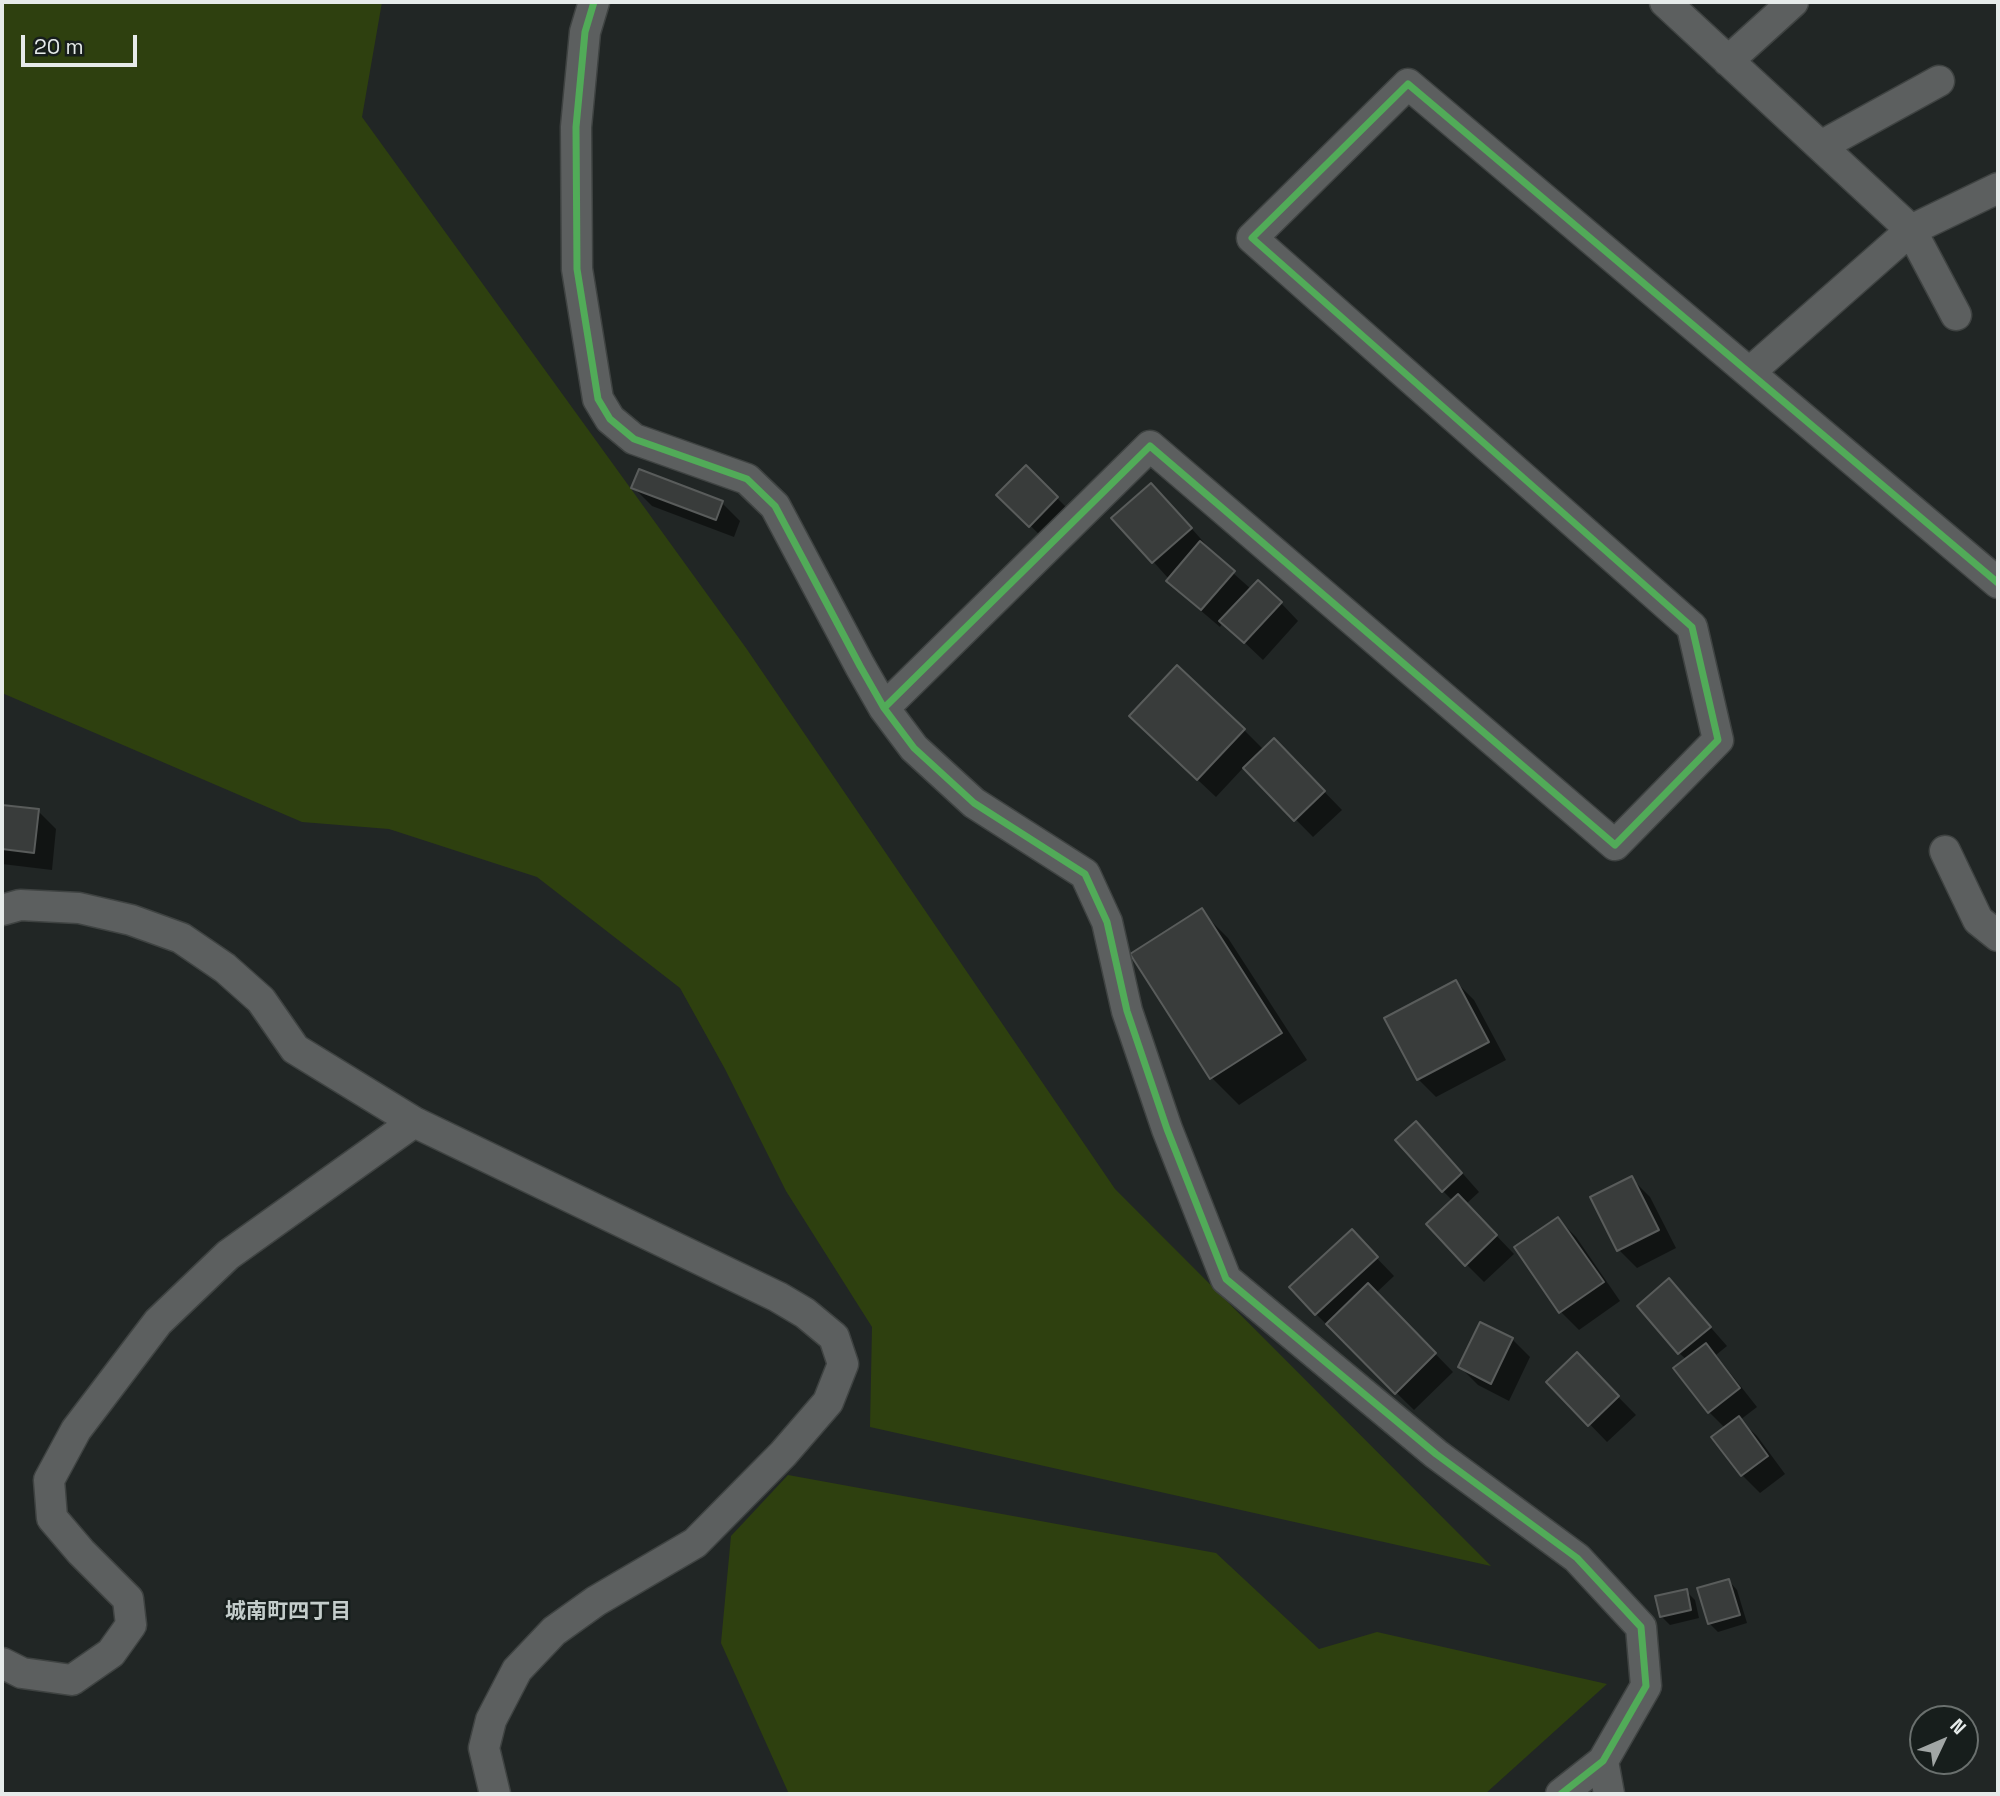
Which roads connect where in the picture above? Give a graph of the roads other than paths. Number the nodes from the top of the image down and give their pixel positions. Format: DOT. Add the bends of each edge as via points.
graph roads {
  1 [pos="594,2"];
  2 [pos="1665,2"];
  3 [pos="1793,2"];
  4 [pos="1728,61"];
  5 [pos="1938,81"];
  6 [pos="1821,146"];
  7 [pos="1998,188"];
  8 [pos="1911,230"];
  9 [pos="1956,315"];
  10 [pos="1750,372"];
  11 [pos="1998,583"];
  12 [pos="884,708"];
  13 [pos="1945,851"];
  14 [pos="2,910"];
  15 [pos="1998,936"];
  16 [pos="414,1122"];
  17 [pos="2,1663"];
  18 [pos="1602,1761"];
  19 [pos="495,1794"];
  20 [pos="1561,1794"];
  21 [pos="1609,1794"];
  1 -- 12 [label="street" via="585,32 576,127 577,256 598,399 610,419 634,439 747,479 775,506"];
  2 -- 4 [label="street"];
  3 -- 4 [label="street"];
  4 -- 6 [label="street"];
  5 -- 6 [label="street"];
  6 -- 8 [label="street"];
  7 -- 8 [label="street"];
  8 -- 9 [label="street"];
  8 -- 10 [label="street"];
  10 -- 11 [label="street"];
  10 -- 12 [label="street" via="1408,84 1252,238 1692,627 1718,740 1615,845 1150,446"];
  12 -- 18 [label="street" via="914,748 974,803 1085,874 1107,922 1127,1011 1167,1129 1226,1279 1436,1454 1577,1558 1641,1627 1646,1686"];
  13 -- 15 [label="street" via="1978,920"];
  14 -- 16 [label="street" via="20,905 79,908 181,938 261,1000 295,1049"];
  16 -- 17 [label="street" via="228,1255 158,1322 76,1430 49,1480 52,1518 128,1599 131,1625 111,1654 72,1679 22,1673"];
  16 -- 19 [label="street" via="778,1297 834,1337 843,1364 828,1402 695,1543 596,1601 554,1631 517,1670 491,1720 484,1748"];
  18 -- 20 [label="street"];
  18 -- 21 [label="street"];
}
